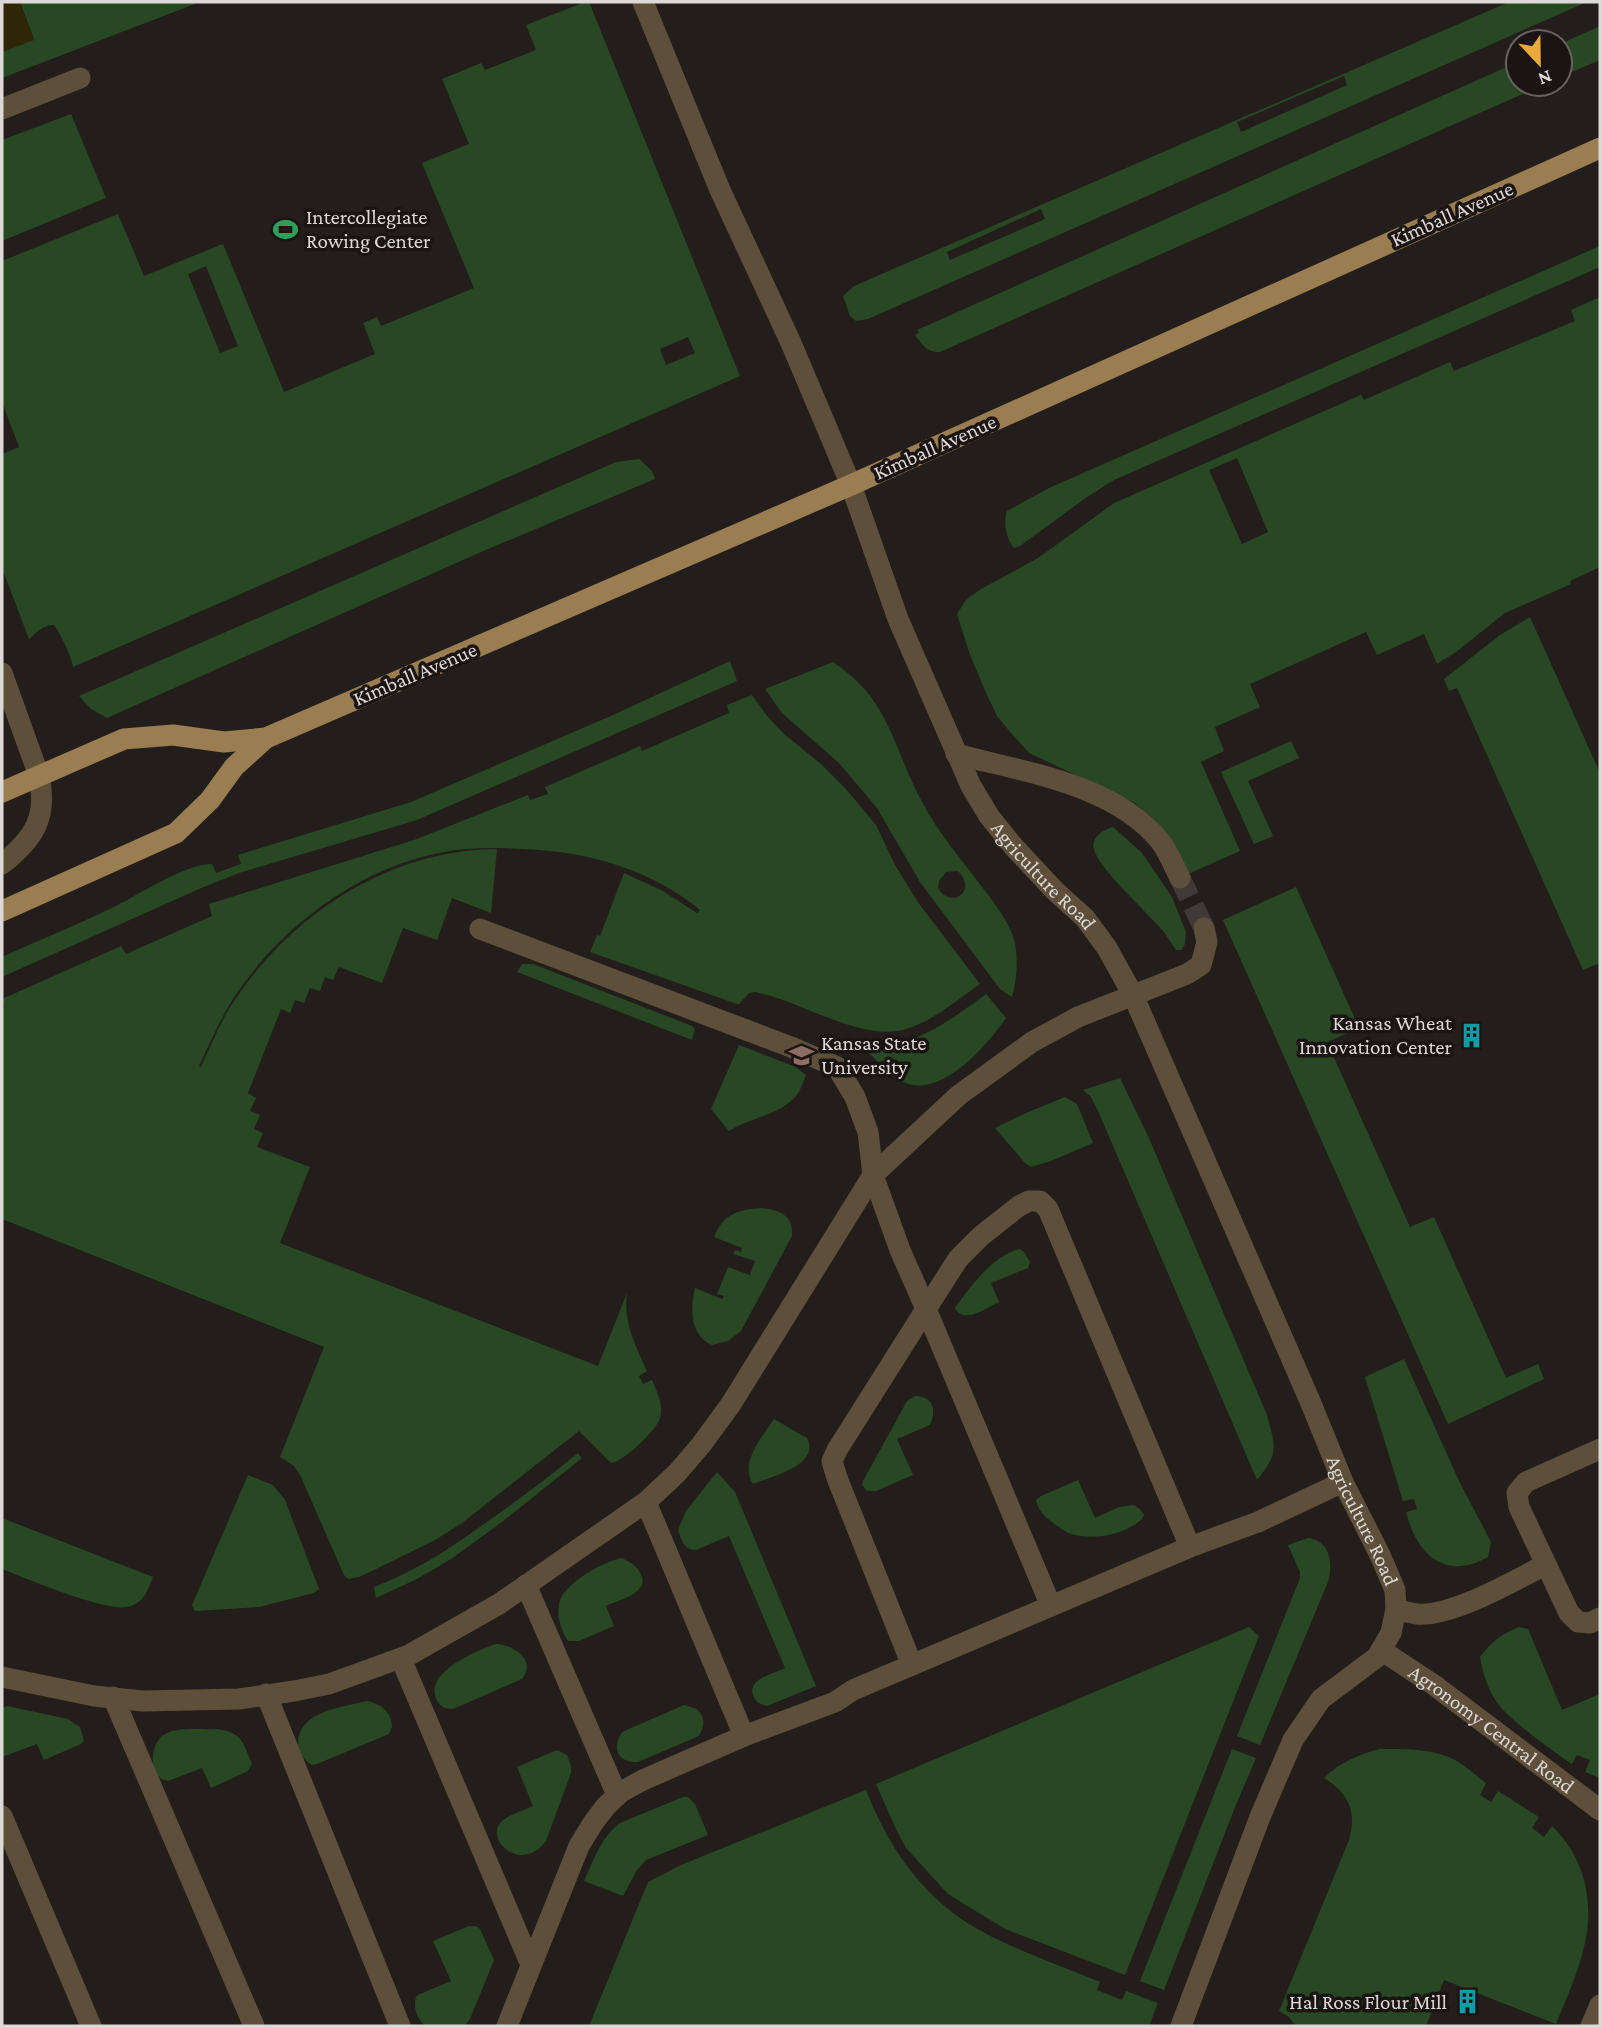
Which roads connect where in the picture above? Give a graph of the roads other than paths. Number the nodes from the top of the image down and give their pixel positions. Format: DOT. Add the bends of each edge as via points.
graph roads {
  1 [pos="643,2"];
  2 [pos="80,78"];
  3 [pos="2,109"];
  4 [pos="1600,148"];
  5 [pos="851,485"];
  6 [pos="2,673"];
  7 [pos="266,738"];
  8 [pos="956,754"];
  9 [pos="39,776"];
  10 [pos="2,792"];
  11 [pos="2,864"];
  12 [pos="1180,878"];
  13 [pos="2,911"];
  14 [pos="1204,928"];
  15 [pos="480,929"];
  16 [pos="1133,995"];
  17 [pos="873,1175"];
  18 [pos="926,1309"];
  19 [pos="1600,1449"];
  20 [pos="1343,1482"];
  21 [pos="646,1502"];
  22 [pos="1190,1547"];
  23 [pos="1545,1565"];
  24 [pos="526,1586"];
  25 [pos="1051,1606"];
  26 [pos="1396,1609"];
  27 [pos="1600,1618"];
  28 [pos="1381,1650"];
  29 [pos="401,1659"];
  30 [pos="912,1665"];
  31 [pos="2,1677"];
  32 [pos="266,1694"];
  33 [pos="113,1697"];
  34 [pos="744,1737"];
  35 [pos="617,1795"];
  36 [pos="1600,1810"];
  37 [pos="2,1816"];
  38 [pos="531,1965"];
  39 [pos="1600,2005"];
  40 [pos="91,2026"];
  41 [pos="254,2026"];
  42 [pos="400,2026"];
  43 [pos="507,2026"];
  44 [pos="1181,2026"];
  45 [pos="1591,2026"];
  1 -- 5 [label="street, Agriculture Road" via="720,190"];
  2 -- 3 [label="street"];
  4 -- 5 [label="main road, Kimball Avenue"];
  5 -- 7 [label="main road, Kimball Avenue"];
  5 -- 8 [label="street, Agriculture Road" via="898,619"];
  6 -- 9 [label="street"];
  7 -- 9 [label="main road, Kimball Avenue" via="224,742 173,735 124,739"];
  7 -- 13 [label="main road, Kimball Avenue" via="234,766 176,833"];
  8 -- 12 [label="street" via="1094,792 1146,825"];
  8 -- 16 [label="street, Agriculture Road" via="989,816 1084,918"];
  9 -- 10 [label="main road, Kimball Avenue"];
  9 -- 11 [label="street" via="43,793 38,825 30,840"];
  14 -- 16 [label="street" via="1207,942 1201,965"];
  15 -- 17 [label="street" via="791,1046 837,1068 855,1097 868,1132"];
  16 -- 17 [label="street" via="1078,1017 1021,1049 959,1095"];
  16 -- 20 [label="street, Agriculture Road"];
  17 -- 18 [label="street"];
  17 -- 21 [label="street" via="730,1404 701,1445"];
  18 -- 22 [label="street" via="958,1259 981,1236 1029,1200 1040,1201 1048,1209"];
  18 -- 25 [label="street"];
  18 -- 30 [label="street" via="832,1461"];
  19 -- 23 [label="street" via="1526,1482 1517,1493"];
  20 -- 22 [label="street" via="1258,1522"];
  20 -- 26 [label="street, Agriculture Road" via="1395,1590"];
  21 -- 24 [label="street"];
  21 -- 34 [label="street"];
  22 -- 25 [label="street"];
  23 -- 26 [label="street" via="1446,1610 1418,1614"];
  23 -- 27 [label="street" via="1578,1622"];
  24 -- 29 [label="street"];
  24 -- 35 [label="street"];
  25 -- 30 [label="street"];
  26 -- 28 [label="street, Agriculture Road" via="1391,1633"];
  28 -- 36 [label="street, Agronomy Central Road"];
  28 -- 44 [label="street, Agriculture Road" via="1321,1699 1293,1740"];
  29 -- 32 [label="street" via="329,1684"];
  29 -- 38 [label="street"];
  30 -- 34 [label="street" via="835,1702"];
  31 -- 33 [label="street"];
  32 -- 33 [label="street" via="198,1700"];
  32 -- 42 [label="street"];
  33 -- 41 [label="street"];
  34 -- 35 [label="street"];
  35 -- 38 [label="street" via="579,1846"];
  37 -- 40 [label="street"];
  38 -- 43 [label="street"];
  39 -- 45 [label="street"];
}
